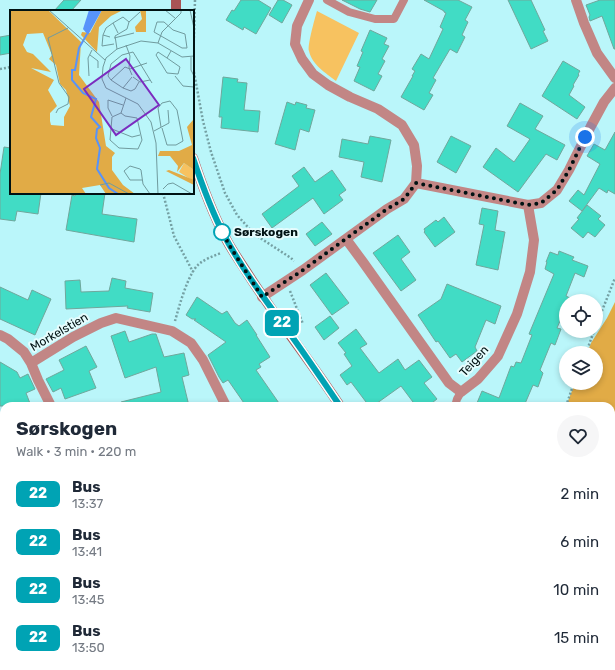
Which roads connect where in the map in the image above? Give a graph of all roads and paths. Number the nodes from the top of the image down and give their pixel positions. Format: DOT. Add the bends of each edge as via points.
graph roads {
  1 [pos="195,0"];
  2 [pos="309,0"];
  3 [pos="327,0"];
  4 [pos="404,0"];
  5 [pos="576,0"];
  6 [pos="194,34"];
  7 [pos="10,68"];
  8 [pos="0,69"];
  9 [pos="194,72"];
  10 [pos="615,78"];
  11 [pos="615,88"];
  12 [pos="194,161"];
  13 [pos="416,183"];
  14 [pos="162,194"];
  15 [pos="528,205"];
  16 [pos="346,239"];
  17 [pos="231,248"];
  18 [pos="303,270"];
  19 [pos="193,272"];
  20 [pos="615,278"];
  21 [pos="286,281"];
  22 [pos="262,297"];
  23 [pos="603,308"];
  24 [pos="303,324"];
  25 [pos="172,331"];
  26 [pos="0,335"];
  27 [pos="31,363"];
  28 [pos="572,390"];
  29 [pos="461,392"];
  30 [pos="49,402"];
  31 [pos="224,402"];
  32 [pos="337,402"];
  33 [pos="457,402"];
  34 [pos="567,402"];
  1 -- 6 [label="path"];
  2 -- 13 [label="street" via="297,26 295,38 302,59 313,74 328,85 378,109 402,124 414,145"];
  3 -- 4 [label="lane" via="349,12 375,19 394,19"];
  5 -- 10 [label="street" via="597,53"];
  7 -- 8 [label="path"];
  9 -- 18 [label="path" via="211,152 225,193 237,215 254,234 291,258"];
  11 -- 15 [label="street" via="604,102 557,190 541,203"];
  12 -- 17 [label="main road" via="217,222"];
  13 -- 15 [label="street"];
  13 -- 16 [label="street" via="404,199"];
  14 -- 19 [label="path" via="174,236"];
  15 -- 29 [label="street, Teigen" via="534,240 530,272 517,314 498,356"];
  16 -- 18 [label="street"];
  16 -- 29 [label="street, Teigen" via="449,383"];
  17 -- 19 [label="path" via="198,264"];
  17 -- 22 [label="main road"];
  18 -- 21 [label="street"];
  19 -- 25 [label="path"];
  20 -- 23 [label="path"];
  21 -- 22 [label="street"];
  21 -- 24 [label="path"];
  22 -- 32 [label="main road"];
  25 -- 27 [label="street, Morkelstien" via="116,318 73,337"];
  25 -- 31 [label="street, Morkelstien" via="191,343 203,360"];
  26 -- 27 [label="street" via="24,352"];
  27 -- 30 [label="street"];
  28 -- 34 [label="path"];
  29 -- 33 [label="lane"];
}
